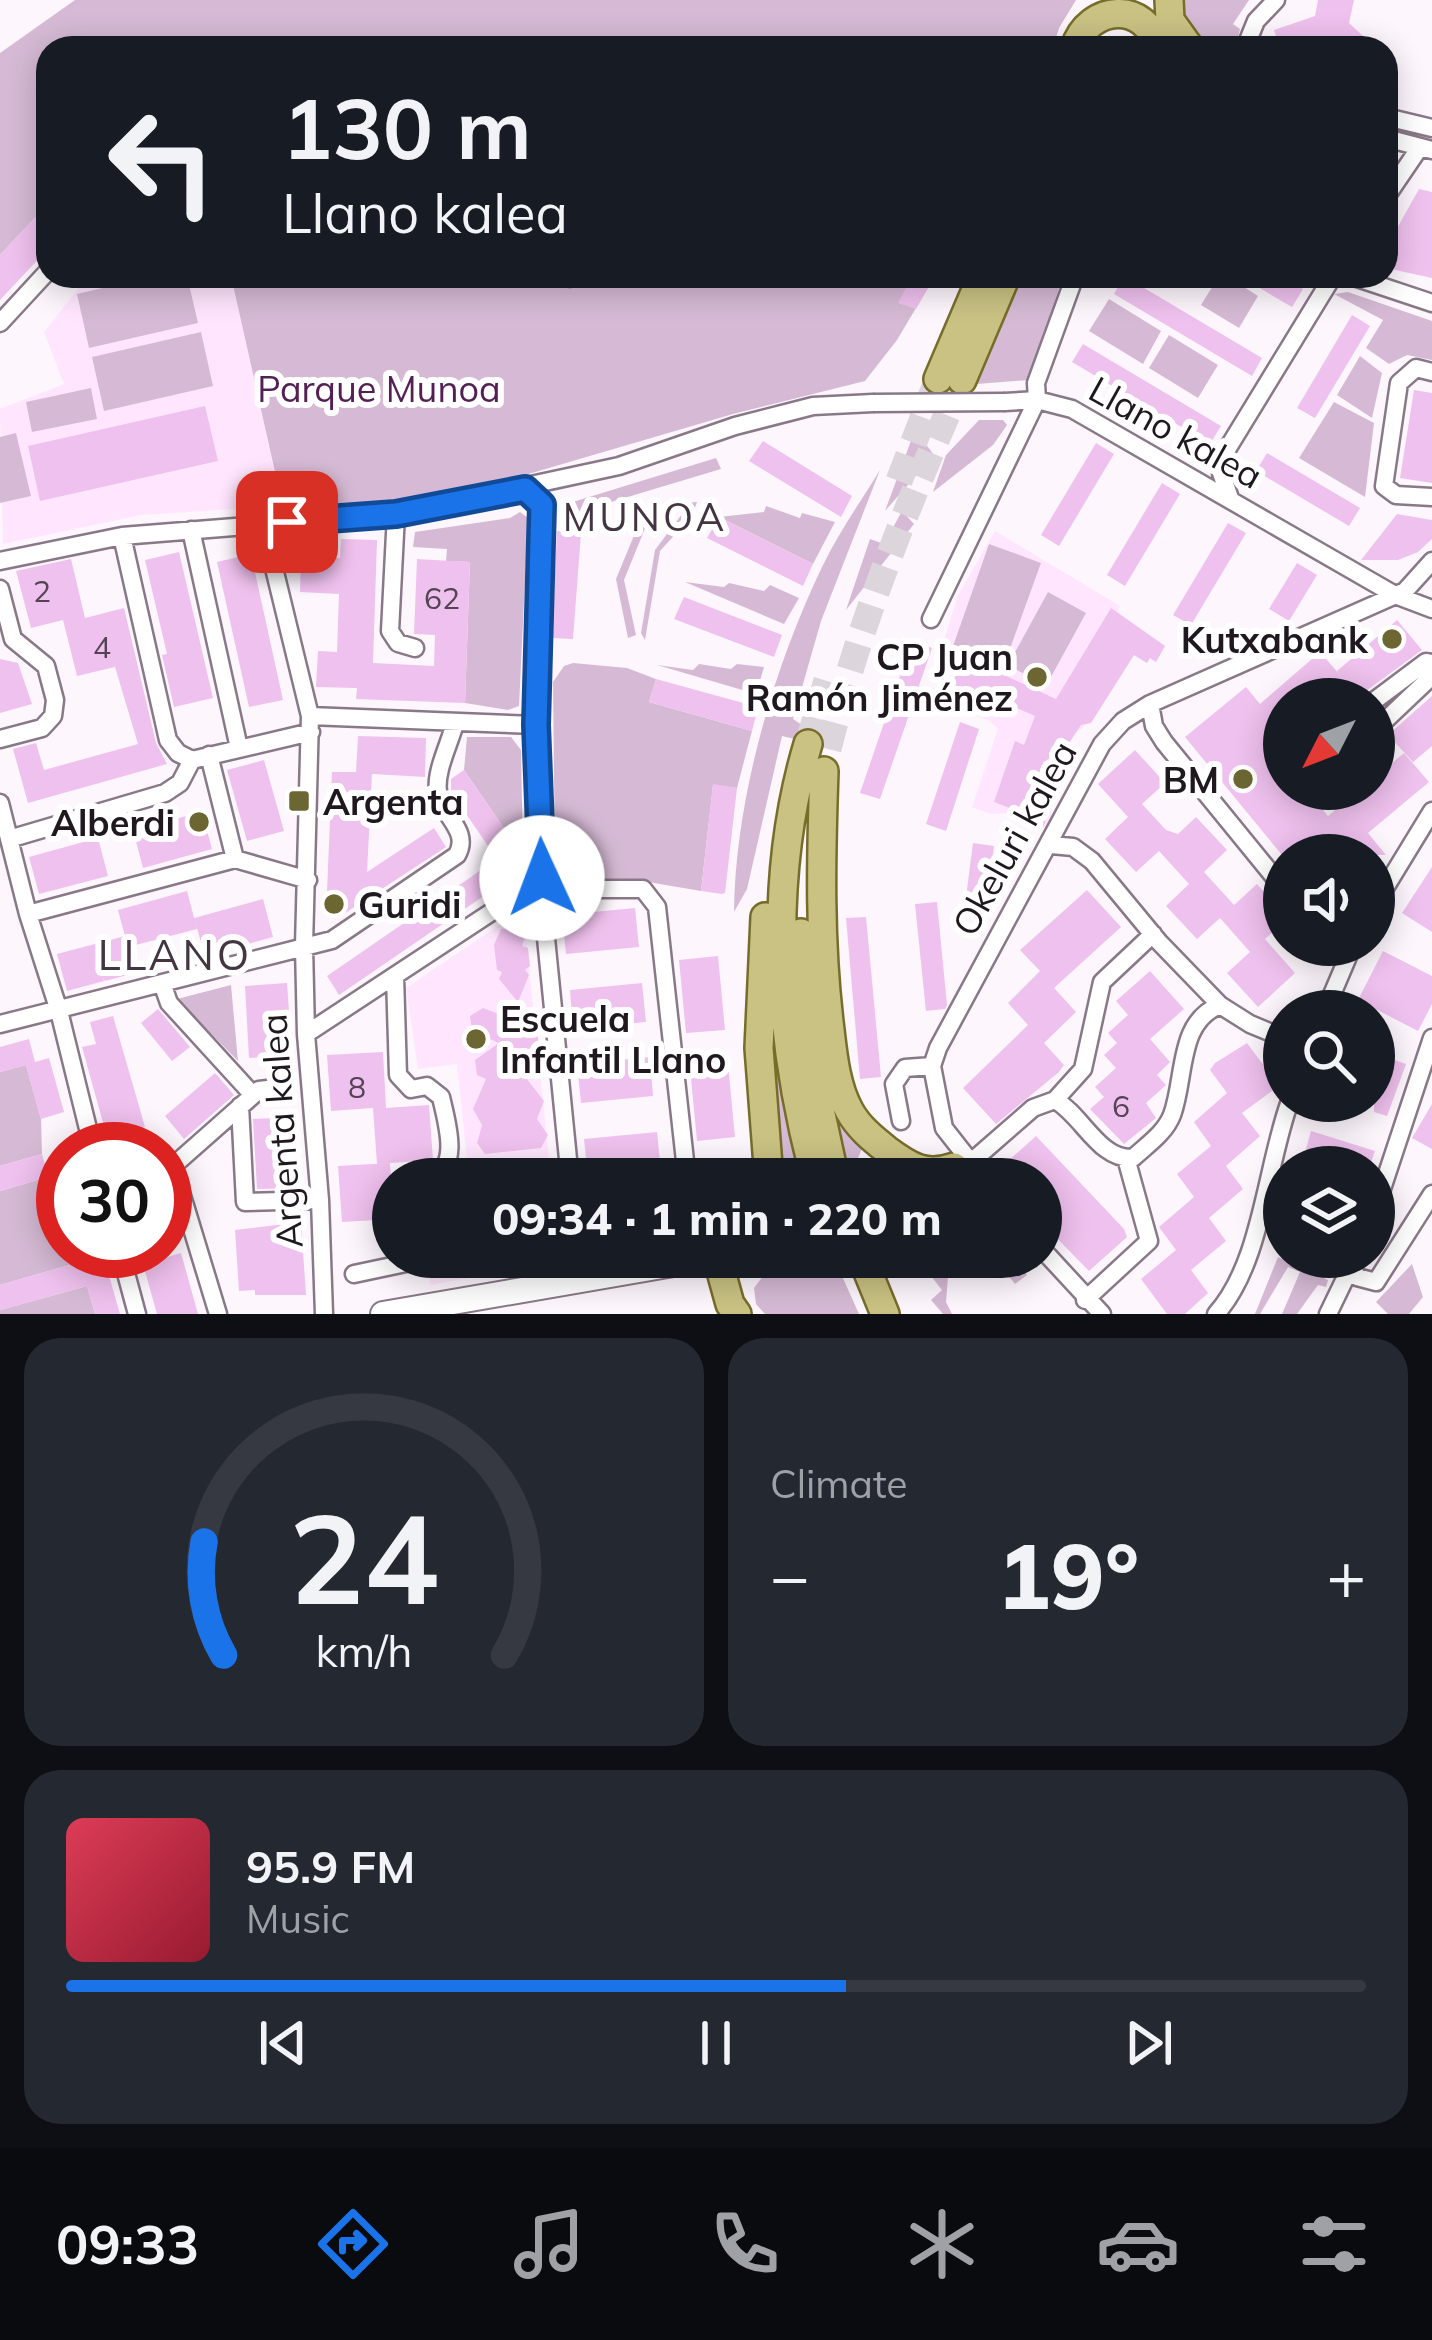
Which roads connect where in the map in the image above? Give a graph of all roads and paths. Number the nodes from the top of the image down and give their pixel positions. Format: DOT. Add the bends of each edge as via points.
graph roads {
  1 [pos="1169,0"];
  2 [pos="1276,0"];
  3 [pos="1130,7"];
  4 [pos="1080,36"];
  5 [pos="1153,36"];
  6 [pos="1181,36"];
  7 [pos="1250,36"];
  8 [pos="1398,120"];
  9 [pos="1432,128"];
  10 [pos="1426,149"];
  11 [pos="1398,183"];
  12 [pos="36,284"];
  13 [pos="978,288"];
  14 [pos="999,288"];
  15 [pos="1072,288"];
  16 [pos="1326,288"];
  17 [pos="1387,288"];
  18 [pos="1432,303"];
  19 [pos="0,323"];
  20 [pos="1432,372"];
  21 [pos="1037,400"];
  22 [pos="525,489"];
  23 [pos="1432,497"];
  24 [pos="1230,499"];
  25 [pos="396,514"];
  26 [pos="287,522"];
  27 [pos="191,530"];
  28 [pos="122,536"];
  29 [pos="0,561"];
  30 [pos="1426,568"];
  31 [pos="1376,582"];
  32 [pos="0,589"];
  33 [pos="1395,595"];
  34 [pos="1432,609"];
  35 [pos="932,620"];
  36 [pos="416,648"];
  37 [pos="1432,663"];
  38 [pos="1432,676"];
  39 [pos="1395,685"];
  40 [pos="1150,704"];
  41 [pos="1395,710"];
  42 [pos="455,723"];
  43 [pos="311,724"];
  44 [pos="536,725"];
  45 [pos="0,740"];
  46 [pos="239,748"];
  47 [pos="820,755"];
  48 [pos="201,758"];
  49 [pos="0,803"];
  50 [pos="792,808"];
  51 [pos="1432,811"];
  52 [pos="1426,832"];
  53 [pos="9,838"];
  54 [pos="1051,845"];
  55 [pos="235,859"];
  56 [pos="1263,863"];
  57 [pos="1395,876"];
  58 [pos="308,880"];
  59 [pos="542,898"];
  60 [pos="28,914"];
  61 [pos="1153,934"];
  62 [pos="304,946"];
  63 [pos="278,955"];
  64 [pos="395,976"];
  65 [pos="305,978"];
  66 [pos="162,982"];
  67 [pos="1220,1005"];
  68 [pos="59,1011"];
  69 [pos="0,1024"];
  70 [pos="1263,1029"];
  71 [pos="306,1034"];
  72 [pos="1432,1038"];
  73 [pos="932,1066"];
  74 [pos="285,1087"];
  75 [pos="1055,1100"];
  76 [pos="247,1101"];
  77 [pos="901,1121"];
  78 [pos="86,1122"];
  79 [pos="1284,1122"];
  80 [pos="1395,1150"];
  81 [pos="450,1158"];
  82 [pos="568,1158"];
  83 [pos="685,1158"];
  84 [pos="767,1158"];
  85 [pos="897,1158"];
  86 [pos="954,1158"];
  87 [pos="973,1158"];
  88 [pos="1126,1158"];
  89 [pos="1432,1195"];
  90 [pos="320,1200"];
  91 [pos="1395,1252"];
  92 [pos="372,1270"];
  93 [pos="1062,1273"];
  94 [pos="354,1274"];
  95 [pos="127,1278"];
  96 [pos="534,1278"];
  97 [pos="718,1278"];
  98 [pos="1345,1278"];
  99 [pos="1085,1300"];
  100 [pos="137,1314"];
  101 [pos="218,1314"];
  102 [pos="324,1314"];
  103 [pos="383,1314"];
  104 [pos="737,1314"];
  105 [pos="872,1314"];
  106 [pos="885,1314"];
  107 [pos="1102,1314"];
  108 [pos="1216,1314"];
  109 [pos="1328,1314"];
  1 -- 6 [label="main road"];
  2 -- 7 [label="street"];
  3 -- 4 [label="main road" via="1090,21"];
  3 -- 5 [label="main road"];
  8 -- 9 [label="street"];
  10 -- 11 [label="street"];
  12 -- 19 [label="street"];
  13 -- 14 [label="main road" via="950,379"];
  15 -- 21 [label="street"];
  16 -- 24 [label="street" via="1223,456"];
  17 -- 18 [label="street"];
  20 -- 23 [label="street" via="1416,368 1399,383 1384,486 1396,495"];
  21 -- 22 [label="street, bridge" via="813,406"];
  21 -- 24 [label="street, Llano kalea" via="1072,409"];
  21 -- 35 [label="street, Llano kalea"];
  22 -- 25 [label="street"];
  22 -- 44 [label="street" via="542,505"];
  24 -- 31 [label="street, Llano kalea"];
  25 -- 26 [label="street"];
  25 -- 36 [label="street" via="390,631 398,644"];
  26 -- 27 [label="street"];
  26 -- 43 [label="street, Argenta kalea" via="272,564"];
  27 -- 28 [label="street"];
  27 -- 46 [label="street"];
  28 -- 29 [label="street"];
  28 -- 48 [label="street" via="168,740 178,753"];
  30 -- 31 [label="street"];
  30 -- 33 [label="street, Okeluri kalea"];
  31 -- 33 [label="street, Llano kalea"];
  32 -- 45 [label="street" via="13,639 46,666 56,700 41,728"];
  33 -- 34 [label="street, Llano kalea"];
  33 -- 40 [label="street, Okeluri kalea"];
  37 -- 39 [label="street"];
  38 -- 41 [label="street"];
  40 -- 54 [label="street, Okeluri kalea" via="1102,744"];
  40 -- 56 [label="street" via="1164,742"];
  42 -- 43 [label="street"];
  42 -- 44 [label="street"];
  42 -- 62 [label="street" via="437,788 462,835 457,854 332,940"];
  43 -- 46 [label="street"];
  43 -- 58 [label="street, Argenta kalea"];
  44 -- 59 [label="street"];
  46 -- 48 [label="street"];
  47 -- 50 [label="main road"];
  47 -- 50 [label="main road" via="800,953 823,1168 793,1076 784,1008"];
  47 -- 85 [label="main road" via="823,973 838,1082 849,1111"];
  48 -- 53 [label="street" via="165,793"];
  48 -- 55 [label="street"];
  49 -- 53 [label="street"];
  50 -- 84 [label="main road" via="766,900 759,1048"];
  51 -- 52 [label="street"];
  52 -- 57 [label="street"];
  53 -- 60 [label="street"];
  54 -- 61 [label="street" via="1073,847 1091,861"];
  54 -- 73 [label="street, Okeluri kalea"];
  55 -- 58 [label="street"];
  55 -- 60 [label="street"];
  58 -- 62 [label="street, Argenta kalea"];
  59 -- 64 [label="street" via="519,894"];
  59 -- 82 [label="street"];
  59 -- 83 [label="street" via="634,887 657,907"];
  60 -- 68 [label="street"];
  61 -- 67 [label="street"];
  61 -- 75 [label="street" via="1102,982 1083,1069"];
  62 -- 63 [label="street"];
  62 -- 65 [label="street, Argenta kalea"];
  63 -- 65 [label="street"];
  63 -- 66 [label="street"];
  64 -- 71 [label="street"];
  64 -- 81 [label="street" via="398,1075 411,1089 427,1086 441,1097"];
  65 -- 71 [label="street, Argenta kalea"];
  66 -- 68 [label="street"];
  66 -- 76 [label="street" via="169,1003"];
  67 -- 70 [label="street"];
  67 -- 88 [label="street" via="1192,1026 1171,1118"];
  68 -- 69 [label="street"];
  68 -- 78 [label="street"];
  71 -- 90 [label="street, Argenta kalea"];
  72 -- 80 [label="street"];
  73 -- 77 [label="street, Okeluri kalea" via="905,1068 894,1084"];
  73 -- 86 [label="street"];
  74 -- 76 [label="street" via="259,1090"];
  75 -- 87 [label="street" via="1033,1108"];
  75 -- 88 [label="street" via="1106,1150"];
  76 -- 90 [label="street" via="245,1202"];
  76 -- 101 [label="street" via="173,1166"];
  79 -- 108 [label="street" via="1233,1295"];
  88 -- 99 [label="street" via="1149,1241"];
  89 -- 91 [label="street"];
  90 -- 102 [label="street, Argenta kalea"];
  92 -- 94 [label="street, Argenta kalea"];
  93 -- 99 [label="street"];
  95 -- 100 [label="street"];
  96 -- 103 [label="street"];
  97 -- 104 [label="main road"];
  98 -- 109 [label="street"];
  99 -- 107 [label="street"];
  105 -- 106 [label="main road" via="857,1267"];
}
